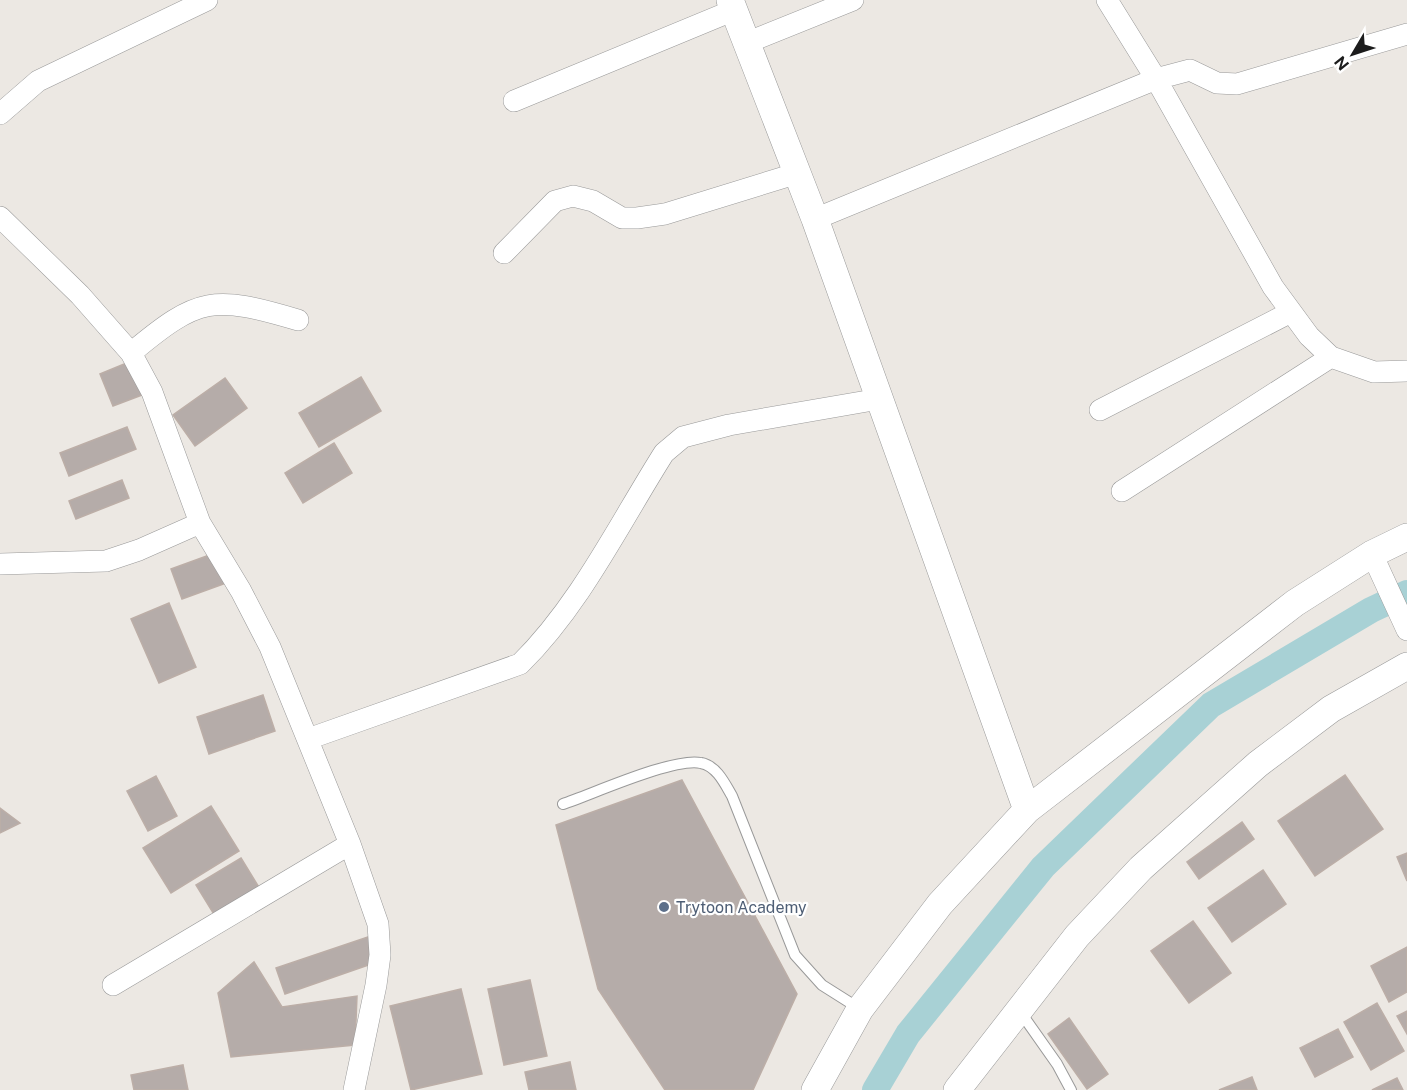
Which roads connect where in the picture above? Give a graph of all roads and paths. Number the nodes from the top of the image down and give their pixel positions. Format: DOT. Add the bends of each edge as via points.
graph roads {
  1 [pos="207,0"];
  2 [pos="853,0"];
  3 [pos="1107,0"];
  4 [pos="732,5"];
  5 [pos="1407,34"];
  6 [pos="746,43"];
  7 [pos="1156,80"];
  8 [pos="514,101"];
  9 [pos="0,114"];
  10 [pos="798,173"];
  11 [pos="0,217"];
  12 [pos="815,219"];
  13 [pos="504,253"];
  14 [pos="1291,312"];
  15 [pos="298,320"];
  16 [pos="130,353"];
  17 [pos="1331,357"];
  18 [pos="1407,371"];
  19 [pos="879,399"];
  20 [pos="1100,410"];
  21 [pos="1122,491"];
  22 [pos="200,523"];
  23 [pos="1407,537"];
  24 [pos="1372,554"];
  25 [pos="0,564"];
  26 [pos="1407,630"];
  27 [pos="1407,666"];
  28 [pos="308,739"];
  29 [pos="563,804"];
  30 [pos="1027,810"];
  31 [pos="350,844"];
  32 [pos="112,985"];
  33 [pos="860,1009"];
  34 [pos="1018,1009"];
  35 [pos="354,1090"];
  36 [pos="815,1090"];
  37 [pos="957,1090"];
  38 [pos="1071,1090"];
  1 -- 9 [label="street" via="38,81"];
  2 -- 6 [label="street"];
  3 -- 7 [label="street"];
  4 -- 6 [label="street"];
  4 -- 8 [label="street"];
  5 -- 7 [label="street" via="1237,84 1217,83 1190,70"];
  6 -- 10 [label="street"];
  7 -- 12 [label="street"];
  7 -- 14 [label="street" via="1267,277"];
  10 -- 12 [label="street"];
  10 -- 13 [label="street" via="665,214 637,218 622,218 593,201 573,196 555,201"];
  11 -- 16 [label="street" via="80,295"];
  12 -- 19 [label="street"];
  14 -- 17 [label="street"];
  14 -- 20 [label="street"];
  15 -- 16 [label="street" via="253,307 220,303 192,309 168,322"];
  16 -- 22 [label="street" via="152,393"];
  17 -- 18 [label="street" via="1374,372"];
  17 -- 21 [label="street"];
  19 -- 28 [label="street" via="729,425 683,437 664,453 566,610 542,643 520,664"];
  19 -- 30 [label="street"];
  22 -- 25 [label="street" via="106,561"];
  22 -- 28 [label="street" via="270,647"];
  23 -- 24 [label="street"];
  24 -- 26 [label="street"];
  24 -- 30 [label="street" via="1295,603"];
  27 -- 34 [label="street" via="1330,709 1258,764 1157,853 1077,936"];
  28 -- 31 [label="street"];
  29 -- 33 [label="lane" via="680,763 702,763 718,773 732,796 795,955 822,985"];
  30 -- 33 [label="street" via="940,904"];
  31 -- 32 [label="street"];
  31 -- 35 [label="street" via="378,924 380,955"];
  33 -- 36 [label="street"];
  34 -- 37 [label="street"];
  34 -- 38 [label="lane"];
}
